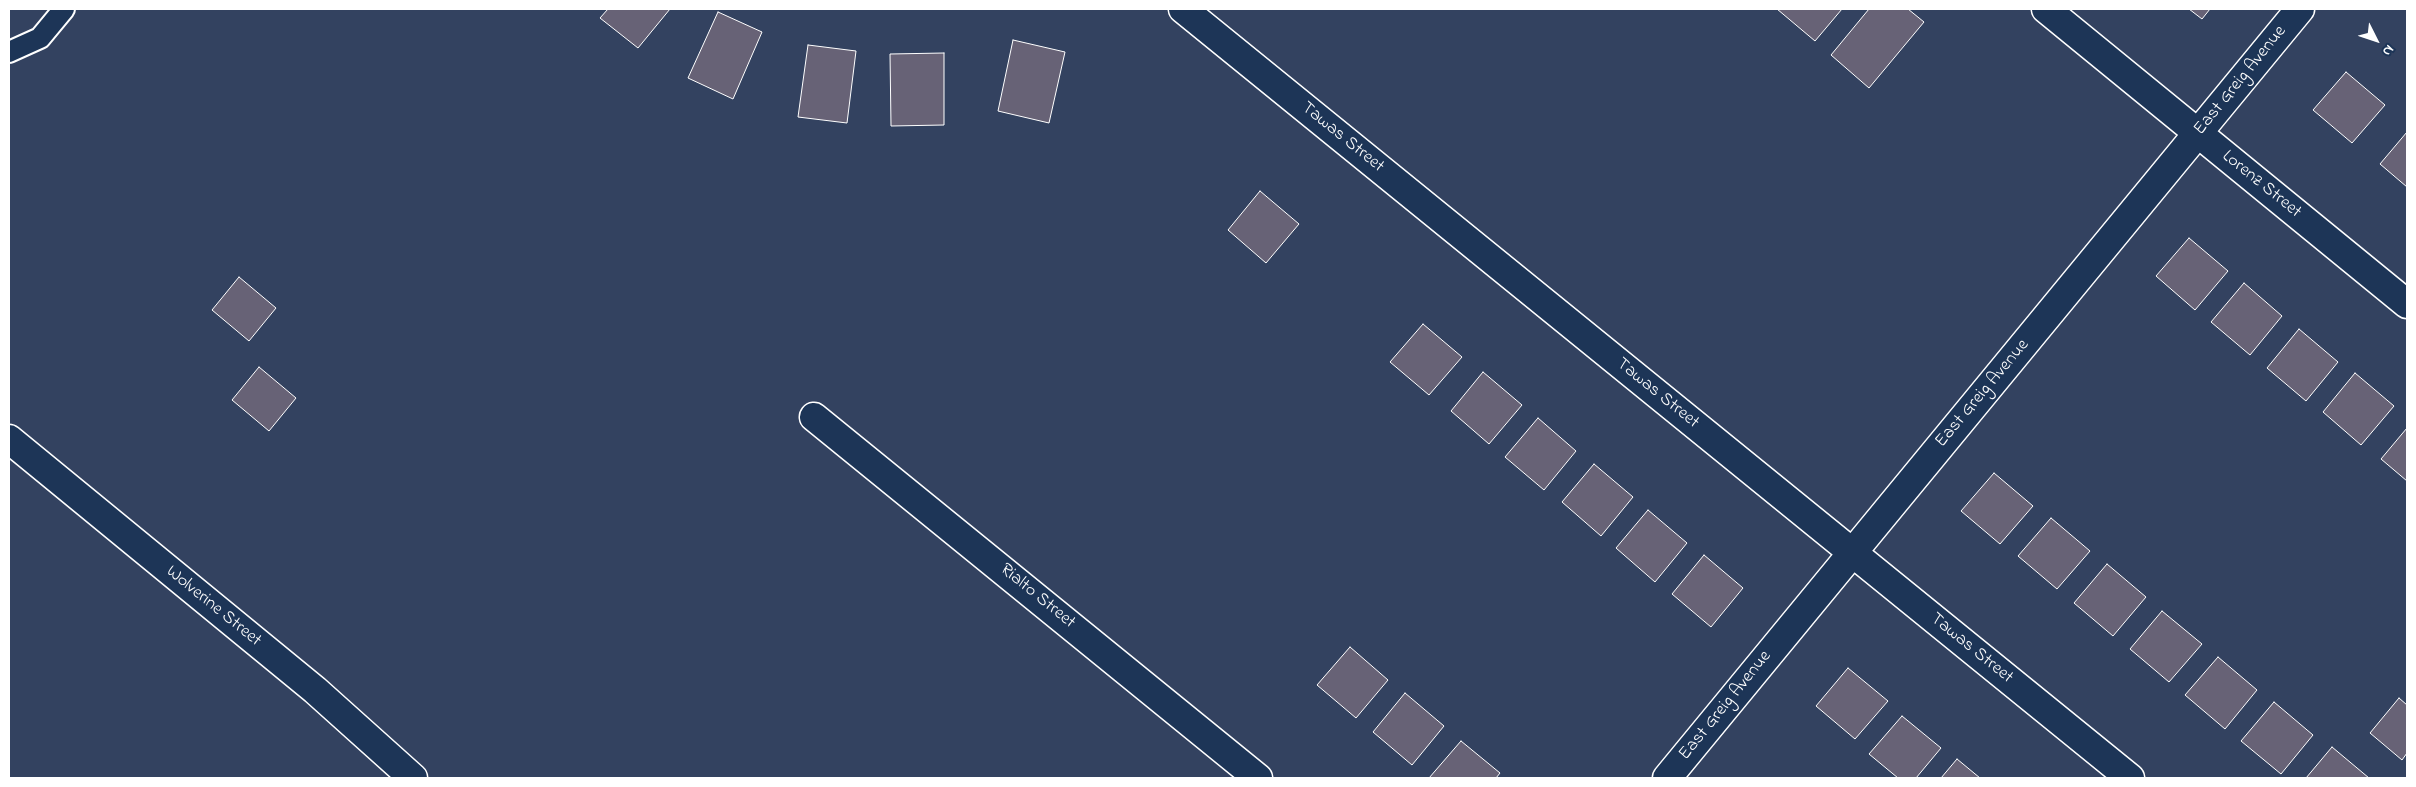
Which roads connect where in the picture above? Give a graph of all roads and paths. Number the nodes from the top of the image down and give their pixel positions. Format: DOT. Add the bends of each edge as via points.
graph roads {
  1 [pos="64,9"];
  2 [pos="1183,9"];
  3 [pos="2046,9"];
  4 [pos="2300,9"];
  5 [pos="9,52"];
  6 [pos="2197,134"];
  7 [pos="2407,304"];
  8 [pos="814,417"];
  9 [pos="9,439"];
  10 [pos="1852,552"];
  11 [pos="413,778"];
  12 [pos="1258,778"];
  13 [pos="1667,778"];
  14 [pos="2130,778"];
  1 -- 5 [label="lane" via="40,38"];
  2 -- 10 [label="street, Tawas Street"];
  3 -- 6 [label="street, Lorenz Street"];
  4 -- 6 [label="street, East Greig Avenue"];
  6 -- 7 [label="street, Lorenz Street"];
  6 -- 10 [label="street, East Greig Avenue"];
  8 -- 12 [label="street, Rialto Street"];
  9 -- 11 [label="street, Wolverine Street" via="315,690"];
  10 -- 13 [label="street, East Greig Avenue"];
  10 -- 14 [label="street, Tawas Street"];
}
